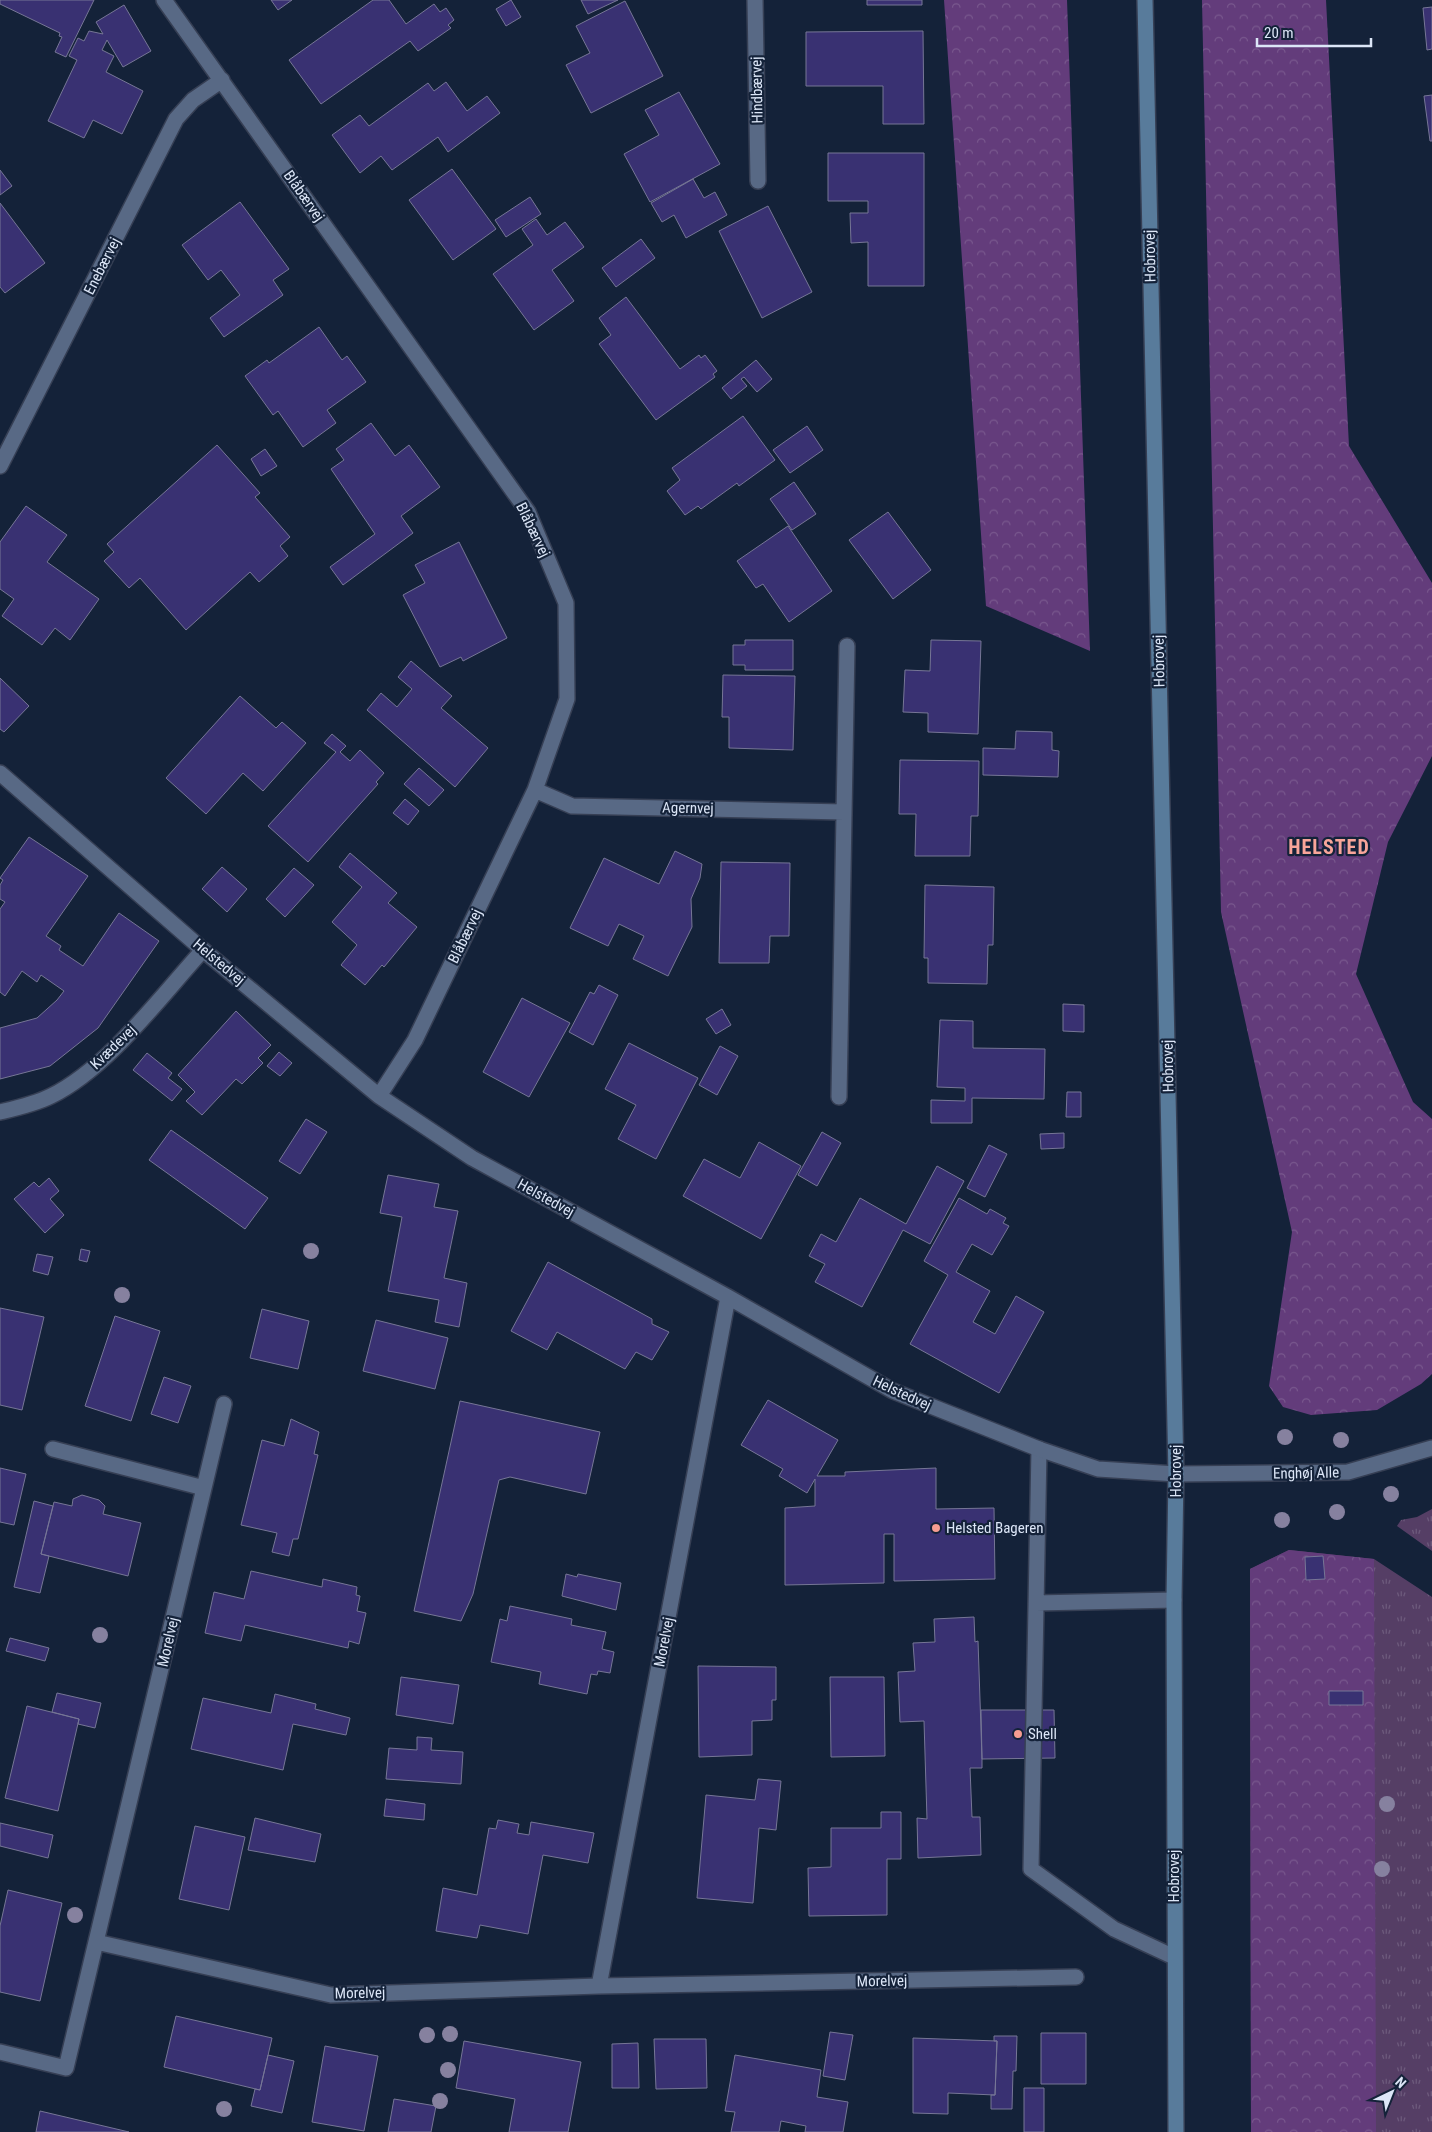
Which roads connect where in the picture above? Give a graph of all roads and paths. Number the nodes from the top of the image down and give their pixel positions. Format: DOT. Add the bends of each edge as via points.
graph roads {
  1 [pos="164,0"];
  2 [pos="755,0"];
  3 [pos="1145,0"];
  4 [pos="222,80"];
  5 [pos="758,181"];
  6 [pos="0,466"];
  7 [pos="847,646"];
  8 [pos="0,773"];
  9 [pos="535,790"];
  10 [pos="844,812"];
  11 [pos="203,950"];
  12 [pos="379,1096"];
  13 [pos="838,1097"];
  14 [pos="0,1112"];
  15 [pos="728,1297"];
  16 [pos="224,1404"];
  17 [pos="1432,1448"];
  18 [pos="53,1449"];
  19 [pos="1038,1449"];
  20 [pos="1176,1474"];
  21 [pos="204,1488"];
  22 [pos="1174,1600"];
  23 [pos="1036,1603"];
  24 [pos="96,1942"];
  25 [pos="1174,1957"];
  26 [pos="1076,1977"];
  27 [pos="599,1986"];
  28 [pos="0,2052"];
  29 [pos="1176,2132"];
  1 -- 4 [label="street, Blåbærvej"];
  2 -- 5 [label="street, Hindbærvej"];
  3 -- 20 [label="main road, Hobrovej"];
  4 -- 6 [label="street, Enebærvej" via="193,100 176,120"];
  4 -- 9 [label="street, Blåbærvej" via="528,512 566,603 567,698"];
  7 -- 10 [label="street"];
  8 -- 11 [label="street, Helstedvej"];
  9 -- 10 [label="street, Agernvej" via="572,806"];
  9 -- 12 [label="street, Blåbærvej" via="415,1040"];
  10 -- 13 [label="street"];
  11 -- 12 [label="street, Helstedvej"];
  11 -- 14 [label="street, Kvædevej" via="121,1041 88,1071 52,1096"];
  12 -- 15 [label="street, Helstedvej" via="472,1158"];
  15 -- 19 [label="street, Helstedvej" via="893,1392"];
  15 -- 27 [label="street, Morelvej"];
  16 -- 21 [label="street, Morelvej"];
  17 -- 20 [label="street, Enghøj Alle" via="1348,1472"];
  18 -- 21 [label="street"];
  19 -- 20 [label="street, Helstedvej" via="1098,1469"];
  19 -- 23 [label="street"];
  20 -- 22 [label="main road, Hobrovej"];
  21 -- 24 [label="street, Morelvej"];
  22 -- 23 [label="street"];
  22 -- 25 [label="main road, Hobrovej"];
  23 -- 25 [label="street" via="1031,1869 1114,1929"];
  24 -- 27 [label="street, Morelvej" via="331,1995"];
  24 -- 28 [label="street, Morelvej" via="66,2068"];
  25 -- 29 [label="main road, Hobrovej"];
  26 -- 27 [label="street, Morelvej"];
}
